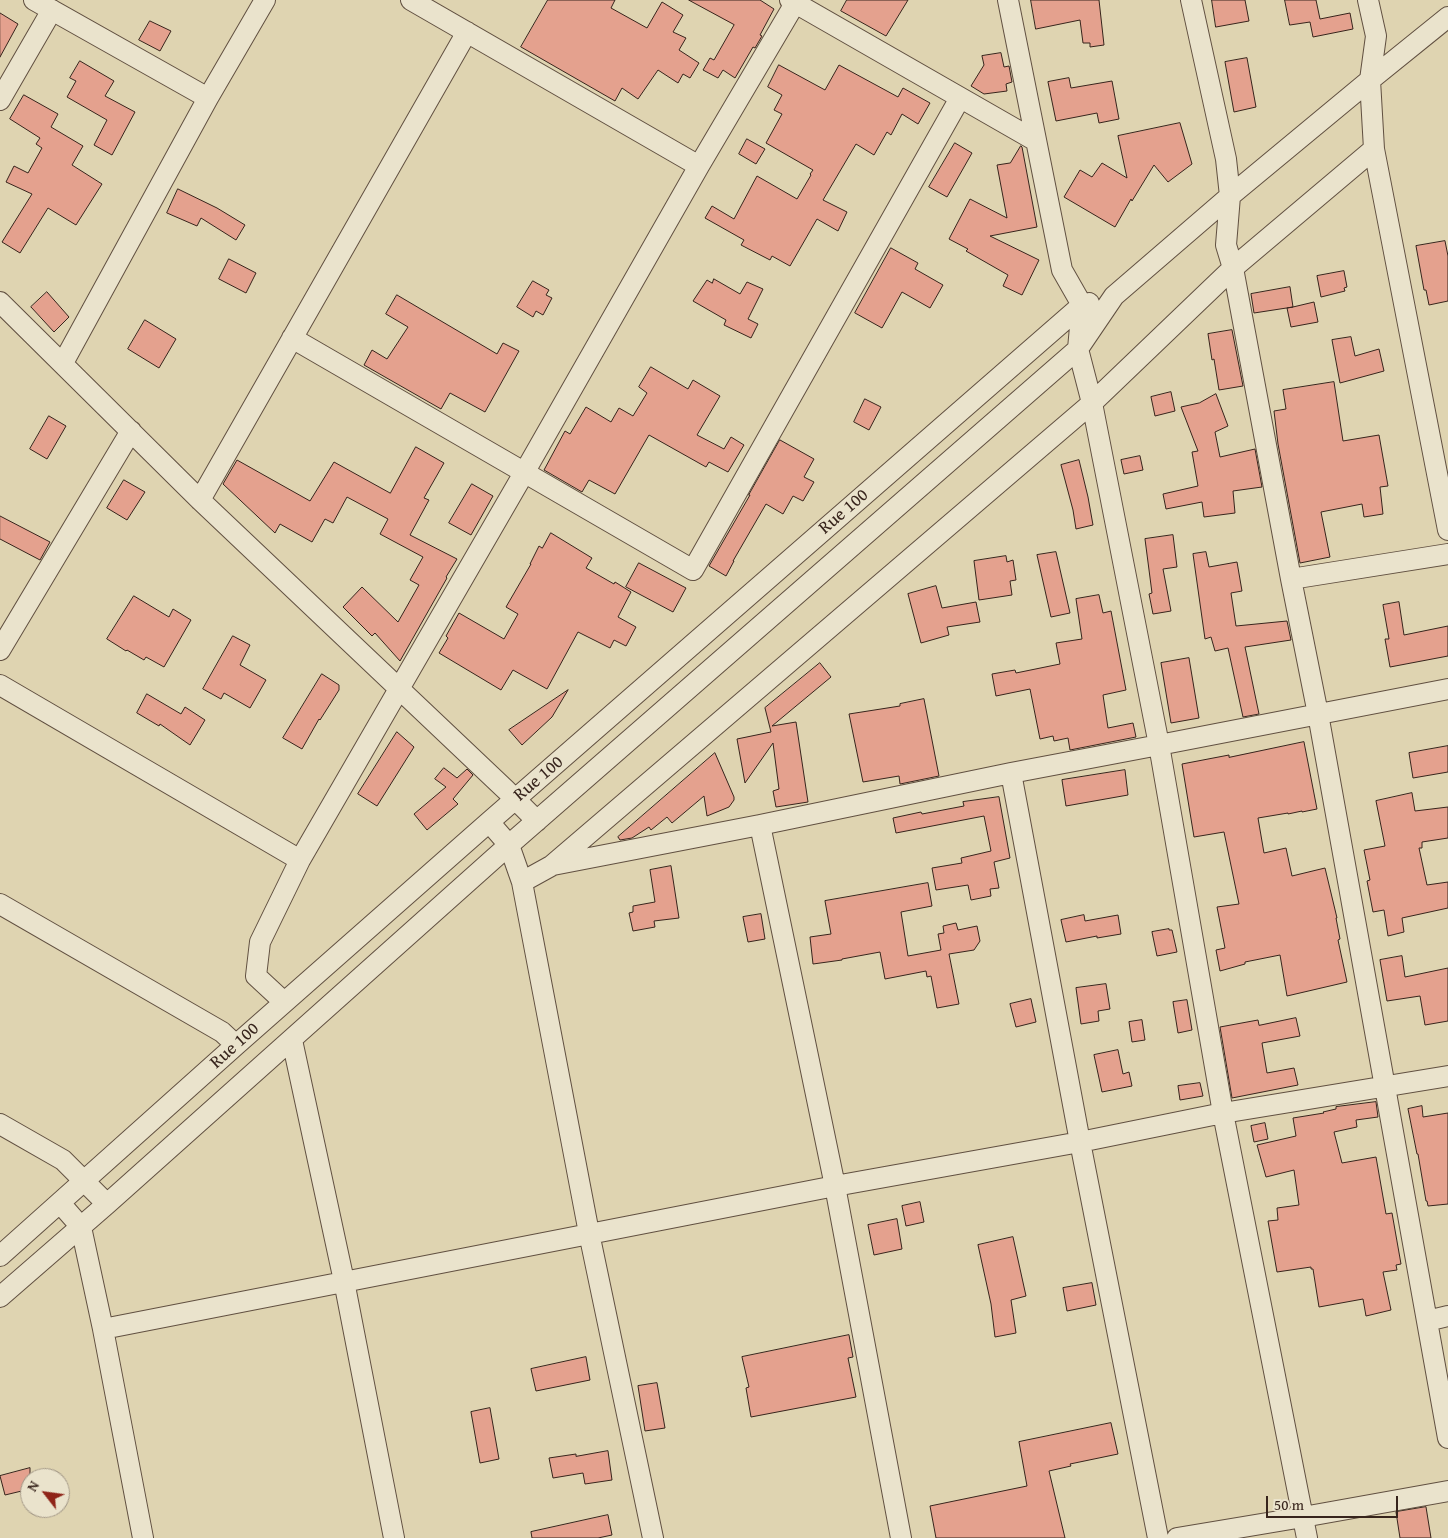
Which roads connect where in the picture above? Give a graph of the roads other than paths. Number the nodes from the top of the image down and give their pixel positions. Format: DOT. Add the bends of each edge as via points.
graph roads {
  1 [pos="34,0"];
  2 [pos="265,0"];
  3 [pos="411,0"];
  4 [pos="1008,0"];
  5 [pos="1191,0"];
  6 [pos="1368,0"];
  7 [pos="794,1"];
  8 [pos="52,10"];
  9 [pos="1448,16"];
  10 [pos="467,32"];
  11 [pos="1370,80"];
  12 [pos="208,98"];
  13 [pos="960,98"];
  14 [pos="0,100"];
  15 [pos="1036,141"];
  16 [pos="1374,149"];
  17 [pos="700,166"];
  18 [pos="1230,196"];
  19 [pos="1233,268"];
  20 [pos="1114,296"];
  21 [pos="1082,305"];
  22 [pos="3,311"];
  23 [pos="292,338"];
  24 [pos="1078,349"];
  25 [pos="63,363"];
  26 [pos="1092,403"];
  27 [pos="131,431"];
  28 [pos="524,473"];
  29 [pos="200,500"];
  30 [pos="1448,530"];
  31 [pos="1448,554"];
  32 [pos="1291,578"];
  33 [pos="0,650"];
  34 [pos="0,684"];
  35 [pos="400,689"];
  36 [pos="1448,689"];
  37 [pos="1318,714"];
  38 [pos="1160,745"];
  39 [pos="1011,772"];
  40 [pos="515,800"];
  41 [pos="489,822"];
  42 [pos="537,822"];
  43 [pos="760,825"];
  44 [pos="509,845"];
  45 [pos="300,860"];
  46 [pos="551,866"];
  47 [pos="522,882"];
  48 [pos="0,904"];
  49 [pos="284,1002"];
  50 [pos="292,1040"];
  51 [pos="236,1045"];
  52 [pos="1448,1076"];
  53 [pos="1385,1086"];
  54 [pos="1223,1113"];
  55 [pos="0,1124"];
  56 [pos="1080,1142"];
  57 [pos="85,1181"];
  58 [pos="835,1186"];
  59 [pos="60,1203"];
  60 [pos="107,1204"];
  61 [pos="81,1227"];
  62 [pos="589,1233"];
  63 [pos="0,1256"];
  64 [pos="344,1281"];
  65 [pos="0,1297"];
  66 [pos="1448,1316"];
  67 [pos="1427,1321"];
  68 [pos="103,1329"];
  69 [pos="1448,1438"];
  70 [pos="1448,1491"];
  71 [pos="1303,1517"];
  72 [pos="143,1538"];
  73 [pos="394,1538"];
  74 [pos="653,1538"];
  75 [pos="901,1538"];
  76 [pos="1158,1538"];
  77 [pos="1177,1538"];
  78 [pos="1307,1538"];
  1 -- 8 [label="street"];
  2 -- 12 [label="street"];
  3 -- 10 [label="street"];
  4 -- 15 [label="street"];
  5 -- 18 [label="street" via="1226,159"];
  6 -- 11 [label="street" via="1376,36"];
  7 -- 13 [label="street"];
  7 -- 17 [label="street"];
  8 -- 12 [label="street"];
  8 -- 14 [label="street"];
  9 -- 11 [label="street"];
  10 -- 17 [label="street"];
  10 -- 23 [label="street"];
  11 -- 16 [label="street"];
  11 -- 18 [label="street"];
  12 -- 25 [label="street"];
  13 -- 15 [label="street"];
  13 -- 28 [label="street" via="693,570"];
  15 -- 21 [label="street" via="1062,270"];
  16 -- 19 [label="street"];
  16 -- 30 [label="street"];
  17 -- 28 [label="street"];
  18 -- 19 [label="street" via="1226,245"];
  18 -- 20 [label="street"];
  19 -- 26 [label="street"];
  19 -- 32 [label="street"];
  20 -- 21 [label="street"];
  20 -- 24 [label="street"];
  21 -- 24 [label="street"];
  21 -- 40 [label="street, Rue 100"];
  22 -- 25 [label="street"];
  23 -- 28 [label="street"];
  23 -- 29 [label="street"];
  24 -- 26 [label="street"];
  24 -- 42 [label="street"];
  25 -- 27 [label="street"];
  26 -- 38 [label="street"];
  26 -- 46 [label="street"];
  27 -- 29 [label="street"];
  27 -- 33 [label="street"];
  28 -- 35 [label="street"];
  29 -- 35 [label="street"];
  31 -- 32 [label="street"];
  32 -- 37 [label="street"];
  34 -- 45 [label="street"];
  35 -- 40 [label="street"];
  35 -- 45 [label="street"];
  36 -- 37 [label="street"];
  37 -- 38 [label="street"];
  37 -- 53 [label="street"];
  38 -- 39 [label="street"];
  38 -- 54 [label="street"];
  39 -- 43 [label="street"];
  39 -- 56 [label="street"];
  40 -- 41 [label="street, Rue 100"];
  40 -- 42 [label="street"];
  41 -- 44 [label="street"];
  41 -- 49 [label="street, Rue 100"];
  42 -- 44 [label="street"];
  43 -- 46 [label="street"];
  43 -- 58 [label="street"];
  44 -- 47 [label="street"];
  44 -- 50 [label="street"];
  45 -- 49 [label="street" via="260,942 256,976"];
  46 -- 47 [label="street"];
  47 -- 62 [label="street"];
  48 -- 51 [label="street" via="222,1032"];
  49 -- 51 [label="street, Rue 100"];
  50 -- 60 [label="street"];
  50 -- 64 [label="street"];
  51 -- 57 [label="street, Rue 100"];
  52 -- 53 [label="street"];
  53 -- 54 [label="street"];
  53 -- 67 [label="street"];
  54 -- 56 [label="street"];
  54 -- 71 [label="street"];
  55 -- 57 [label="street" via="63,1160"];
  56 -- 58 [label="street"];
  56 -- 76 [label="street"];
  57 -- 59 [label="street, Rue 100"];
  57 -- 60 [label="street"];
  58 -- 62 [label="street"];
  58 -- 75 [label="street"];
  59 -- 61 [label="street"];
  59 -- 63 [label="street, Rue 100"];
  60 -- 61 [label="street"];
  61 -- 65 [label="street"];
  61 -- 68 [label="street"];
  62 -- 64 [label="street"];
  62 -- 74 [label="street"];
  64 -- 68 [label="street"];
  64 -- 73 [label="street"];
  66 -- 67 [label="street"];
  67 -- 69 [label="street"];
  68 -- 72 [label="street"];
  70 -- 71 [label="street"];
  71 -- 77 [label="street"];
  71 -- 78 [label="street"];
}
